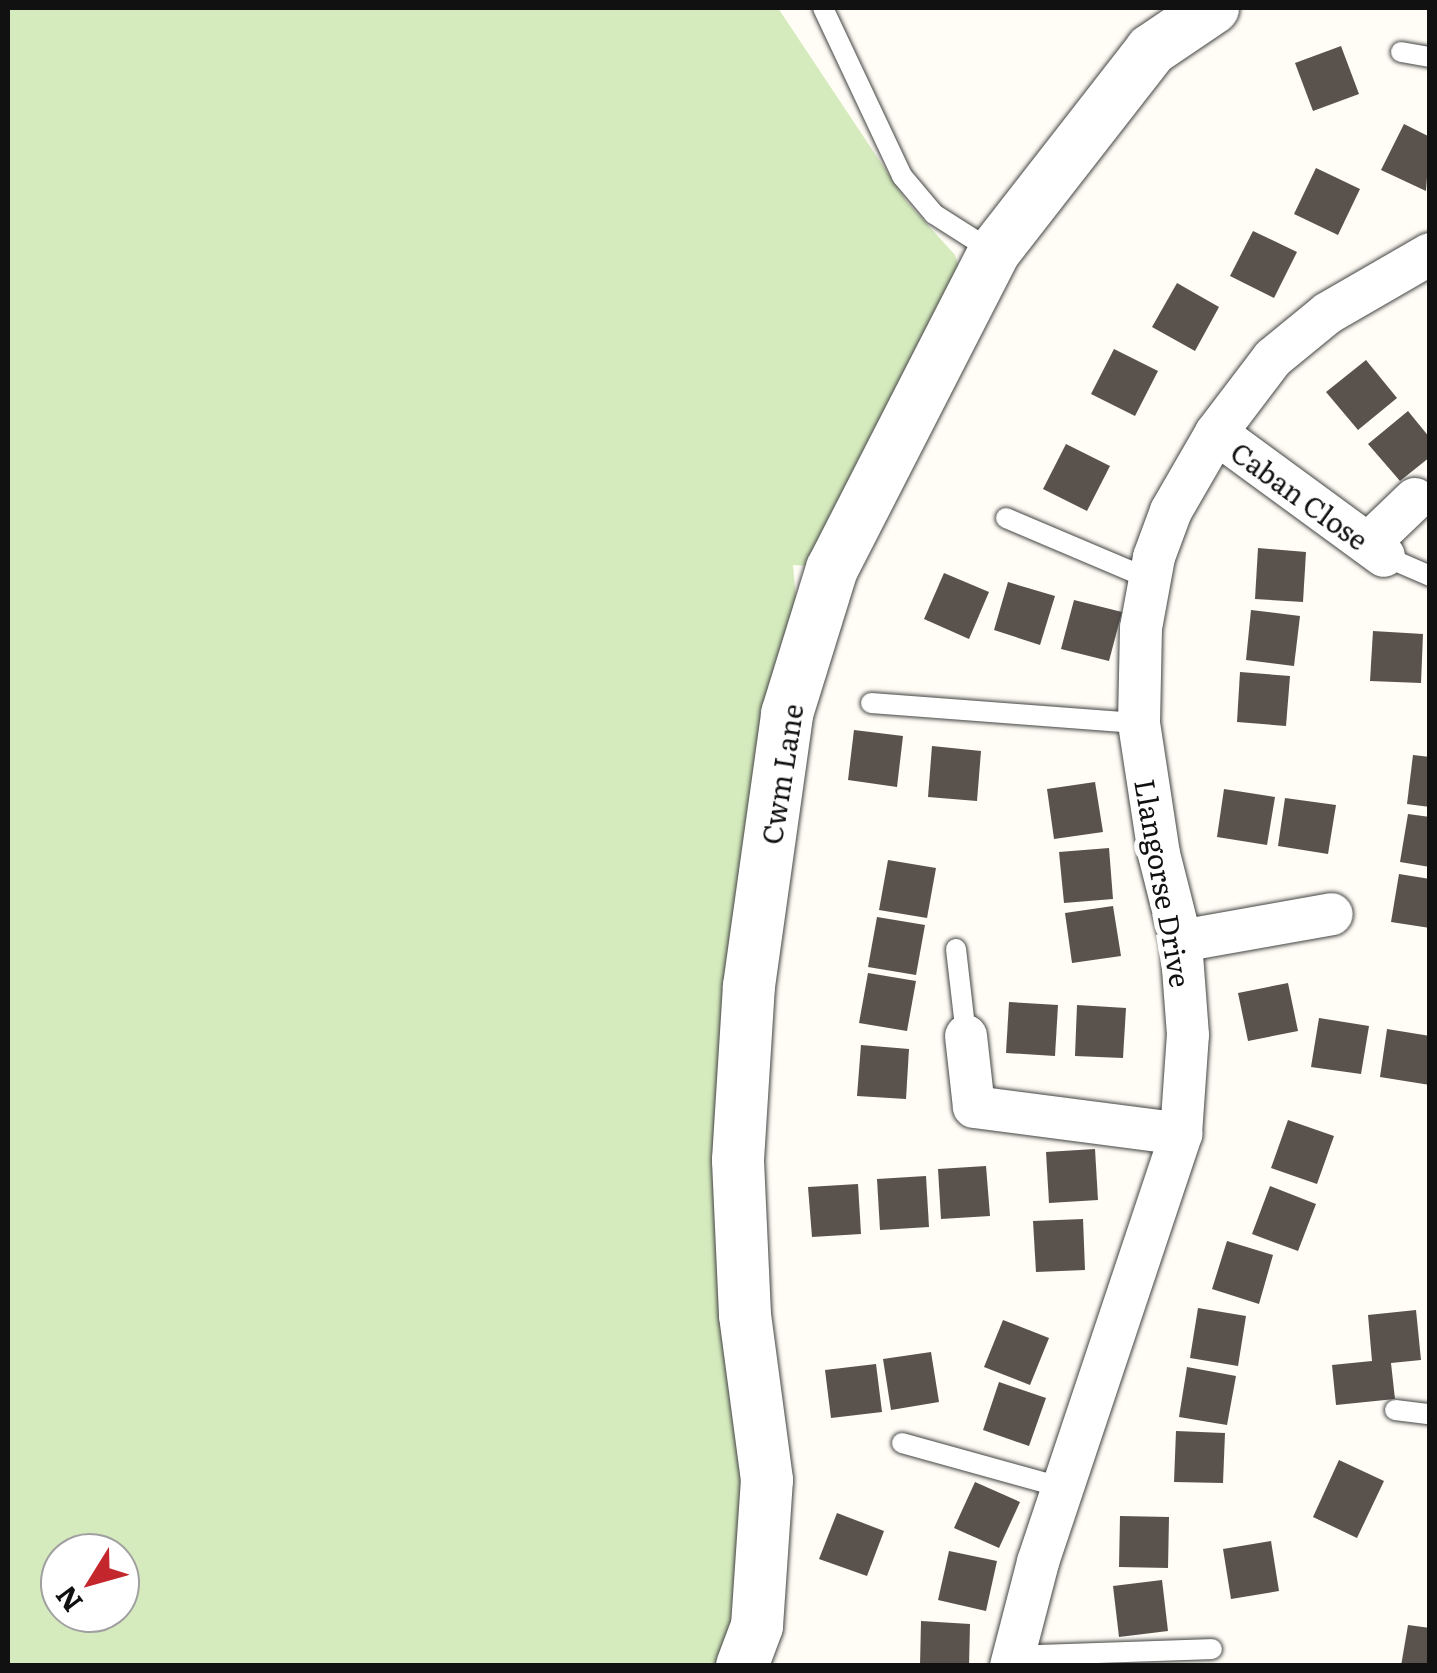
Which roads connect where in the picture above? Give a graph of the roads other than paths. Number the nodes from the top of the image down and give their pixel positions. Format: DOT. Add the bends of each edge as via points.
graph roads {
  1 [pos="823,8"];
  2 [pos="1213,8"];
  3 [pos="1401,52"];
  4 [pos="1430,58"];
  5 [pos="994,252"];
  6 [pos="1430,254"];
  7 [pos="1216,433"];
  8 [pos="1415,499"];
  9 [pos="1006,518"];
  10 [pos="1376,550"];
  11 [pos="1430,576"];
  12 [pos="1150,579"];
  13 [pos="870,702"];
  14 [pos="1140,723"];
  15 [pos="1332,914"];
  16 [pos="1181,941"];
  17 [pos="956,949"];
  18 [pos="966,1036"];
  19 [pos="1181,1134"];
  20 [pos="1395,1410"];
  21 [pos="1430,1414"];
  22 [pos="902,1443"];
  23 [pos="1064,1488"];
  24 [pos="1212,1649"];
  25 [pos="1011,1661"];
  26 [pos="742,1666"];
  1 -- 5 [label="lane" via="902,176 934,214"];
  2 -- 5 [label="street, Cwm Lane" via="1151,50"];
  3 -- 4 [label="lane"];
  5 -- 26 [label="street, Cwm Lane" via="832,569 787,714 750,986 738,1160 745,1315 767,1480 758,1626"];
  6 -- 7 [label="street, Llangorse Drive" via="1328,314 1273,358"];
  7 -- 10 [label="street, Caban Close"];
  7 -- 12 [label="street, Llangorse Drive" via="1171,511"];
  8 -- 10 [label="street"];
  9 -- 12 [label="lane"];
  10 -- 11 [label="lane"];
  12 -- 14 [label="street, Llangorse Drive" via="1141,628"];
  13 -- 14 [label="lane"];
  14 -- 16 [label="street, Llangorse Drive" via="1159,854"];
  15 -- 16 [label="street"];
  16 -- 19 [label="street, Llangorse Drive" via="1188,1036"];
  17 -- 18 [label="lane"];
  18 -- 19 [label="street" via="974,1107"];
  19 -- 23 [label="street, Llangorse Drive"];
  20 -- 21 [label="lane"];
  22 -- 23 [label="lane"];
  23 -- 25 [label="street, Llangorse Drive"];
  24 -- 25 [label="lane"];
}
